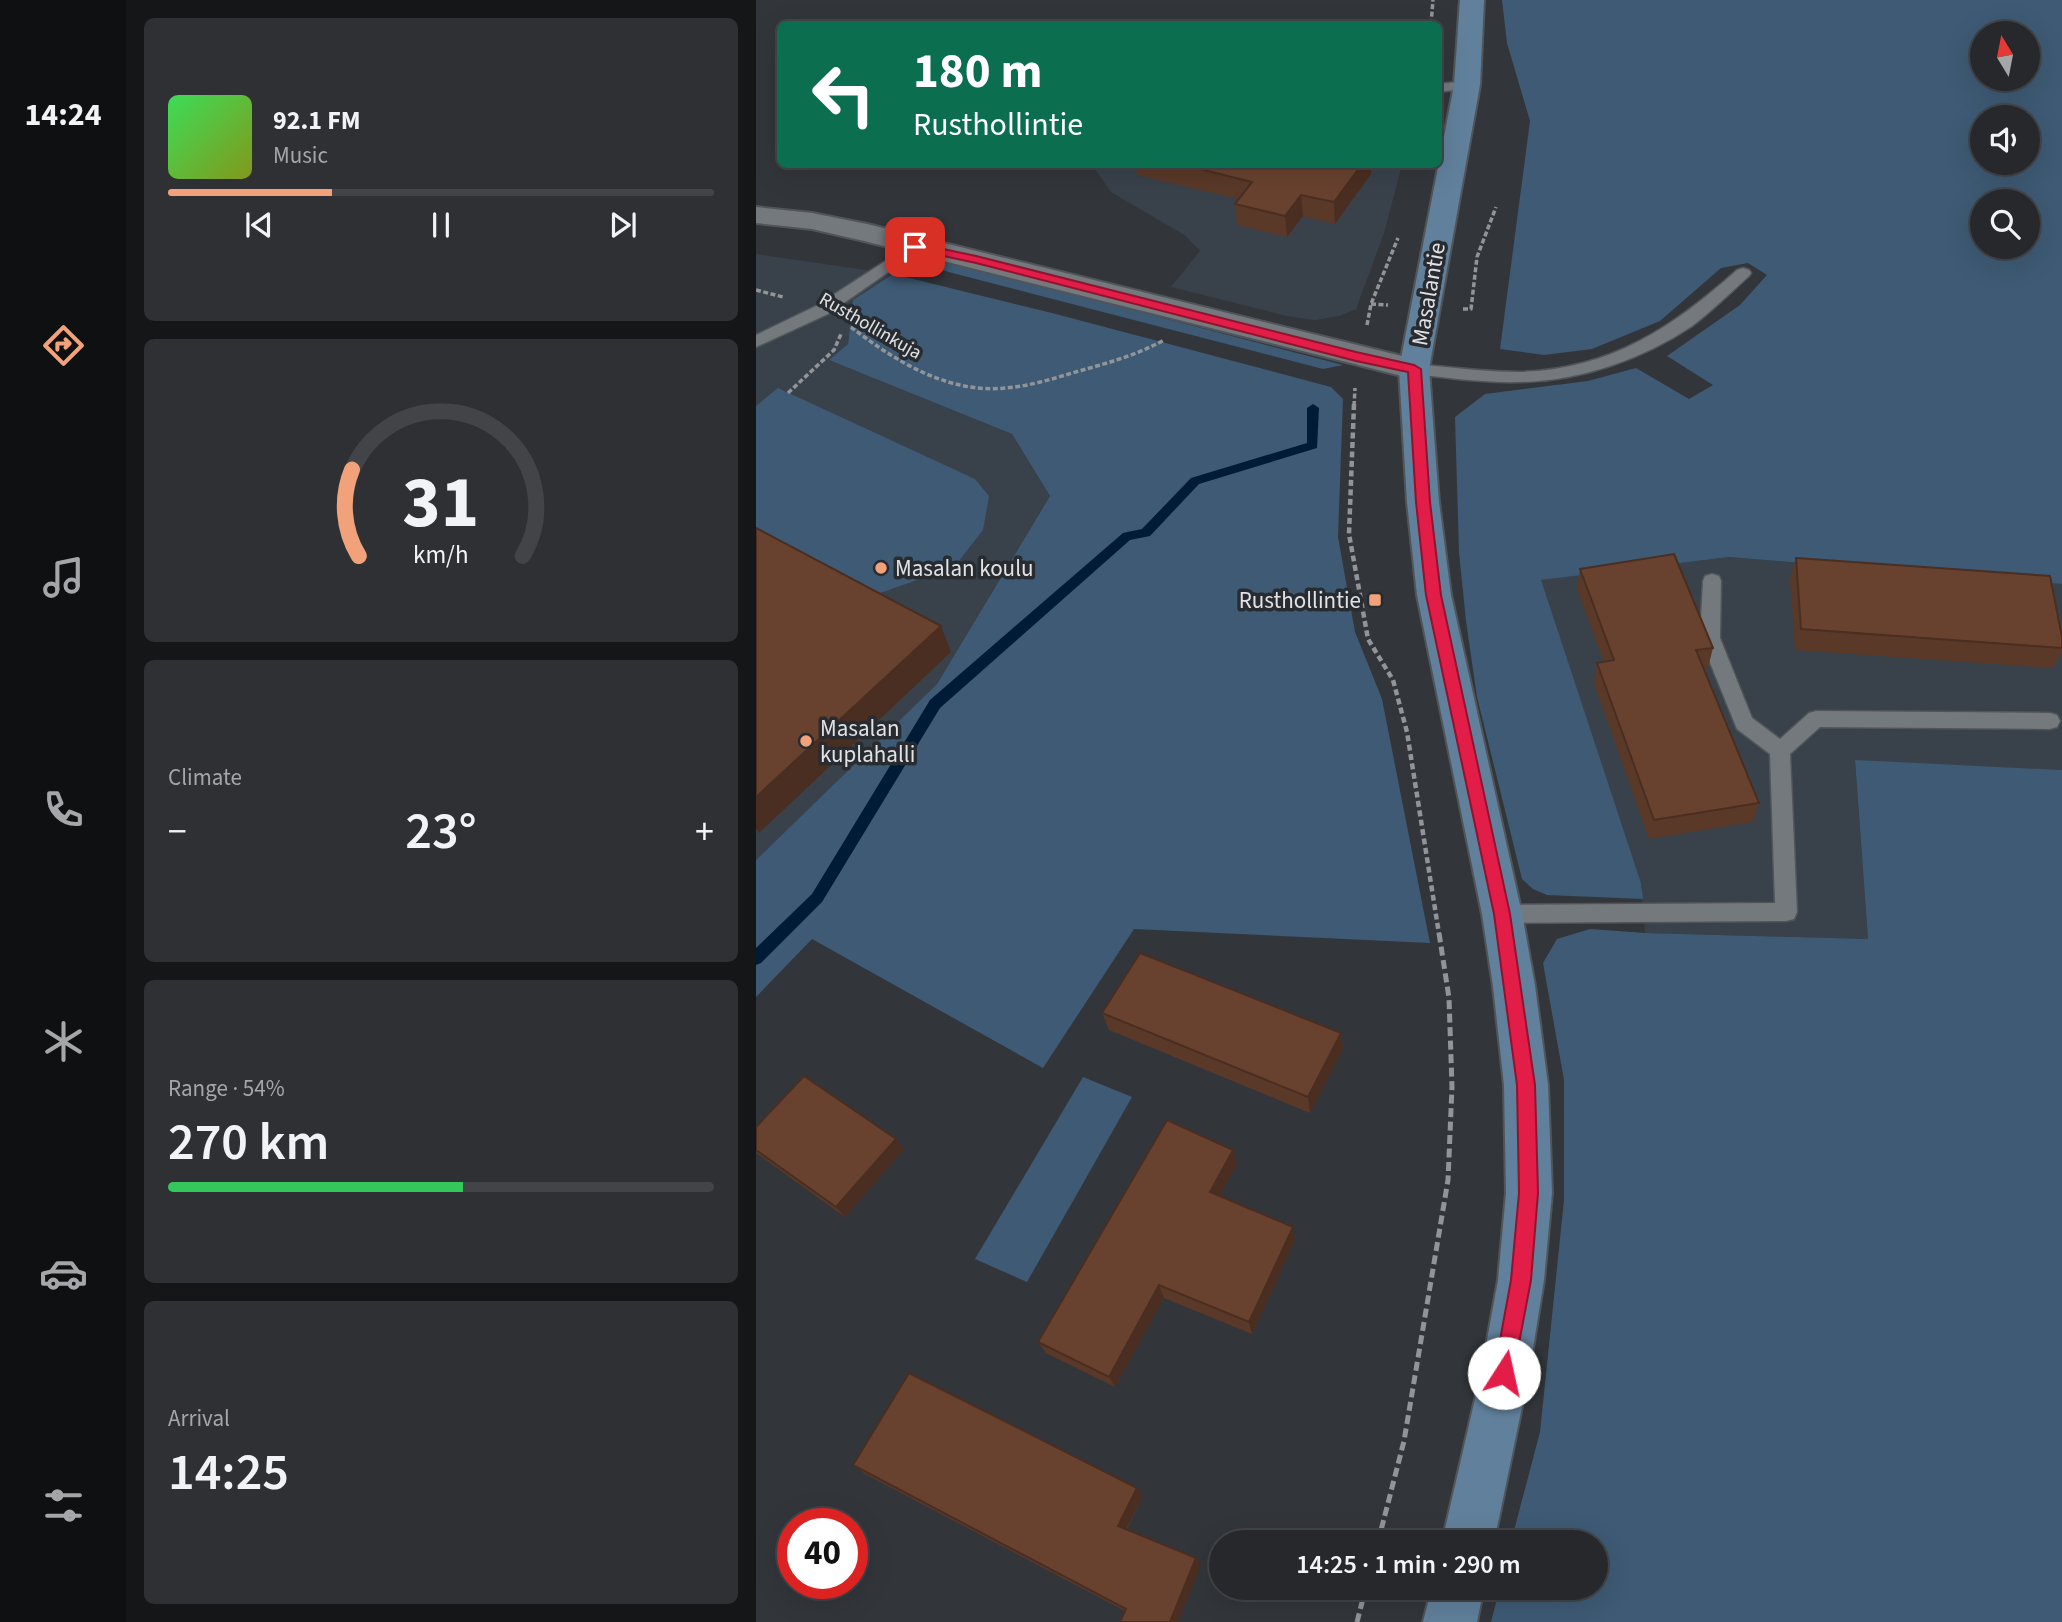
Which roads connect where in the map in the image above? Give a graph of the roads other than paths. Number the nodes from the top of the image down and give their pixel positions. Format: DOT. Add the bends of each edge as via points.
graph roads {
  1 [pos="1472,0"];
  2 [pos="1453,86"];
  3 [pos="1442,166"];
  4 [pos="1442,168"];
  5 [pos="756,215"];
  6 [pos="756,238"];
  7 [pos="915,247"];
  8 [pos="1743,273"];
  9 [pos="756,342"];
  10 [pos="1414,369"];
  11 [pos="1712,581"];
  12 [pos="2050,721"];
  13 [pos="1780,751"];
  14 [pos="1502,914"];
  15 [pos="1470,1530"];
  16 [pos="1455,1600"];
  17 [pos="1450,1622"];
  1 -- 2 [label="street, Masalantie"];
  2 -- 3 [label="street, Masalantie"];
  4 -- 10 [label="street, Masalantie"];
  5 -- 7 [label="street" via="840,225"];
  6 -- 7 [label="street" via="841,247"];
  7 -- 9 [label="lane" via="822,310"];
  7 -- 10 [label="street"];
  8 -- 10 [label="lane" via="1686,322 1639,349 1584,368 1535,376"];
  10 -- 14 [label="street, Masalantie" via="1434,595"];
  11 -- 13 [label="lane" via="1710,638 1744,723"];
  12 -- 13 [label="lane" via="1816,719"];
  13 -- 14 [label="lane" via="1786,912"];
  14 -- 15 [label="street, Masalantie" via="1526,1085 1529,1193 1519,1293"];
  16 -- 17 [label="street"];
}
